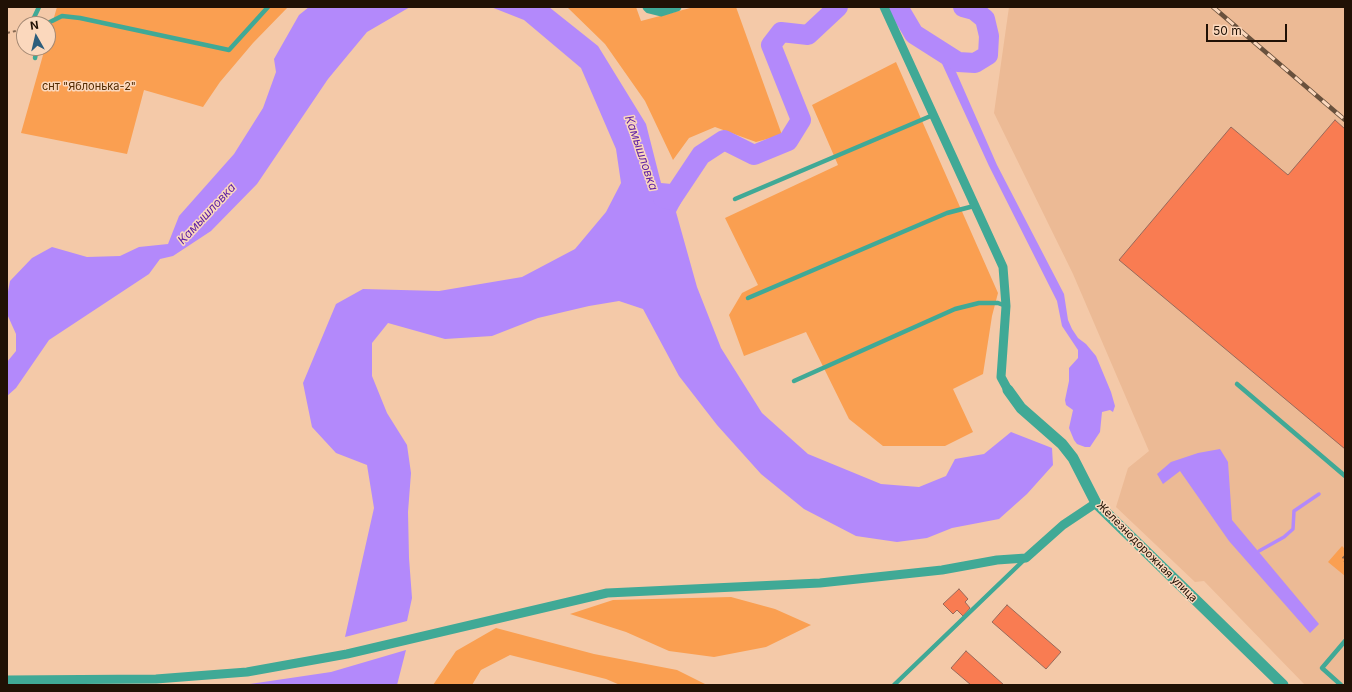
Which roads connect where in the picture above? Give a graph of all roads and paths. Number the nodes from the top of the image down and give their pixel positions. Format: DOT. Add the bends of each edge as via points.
graph roads {
  1 [pos="268,7"];
  2 [pos="648,7"];
  3 [pos="677,7"];
  4 [pos="884,7"];
  5 [pos="56,19"];
  6 [pos="933,115"];
  7 [pos="735,199"];
  8 [pos="974,206"];
  9 [pos="748,298"];
  10 [pos="1006,306"];
  11 [pos="794,381"];
  12 [pos="1237,384"];
  13 [pos="1008,390"];
  14 [pos="1345,476"];
  15 [pos="1096,503"];
  16 [pos="1345,556"];
  17 [pos="1026,558"];
  18 [pos="1345,562"];
  19 [pos="1345,641"];
  20 [pos="7,680"];
  21 [pos="894,685"];
  22 [pos="1283,685"];
  23 [pos="1341,685"];
  1 -- 5 [label="lane" via="229,50 80,18 62,16"];
  2 -- 3 [label="street" via="661,12"];
  4 -- 6 [label="street"];
  6 -- 7 [label="lane"];
  6 -- 8 [label="street"];
  8 -- 9 [label="lane" via="947,213"];
  8 -- 10 [label="street" via="1003,268"];
  10 -- 11 [label="lane" via="998,303 979,303 955,309"];
  10 -- 13 [label="street" via="1001,377"];
  12 -- 14 [label="lane"];
  13 -- 15 [label="street, Железнодорожная улица" via="1021,408 1062,444 1073,458"];
  15 -- 17 [label="street" via="1063,525"];
  15 -- 22 [label="street, Железнодорожная улица"];
  16 -- 18 [label="path"];
  17 -- 20 [label="street" via="997,560 942,570 820,582 607,593 347,654 247,672 156,679"];
  17 -- 21 [label="lane"];
  19 -- 23 [label="lane" via="1322,668"];
}
